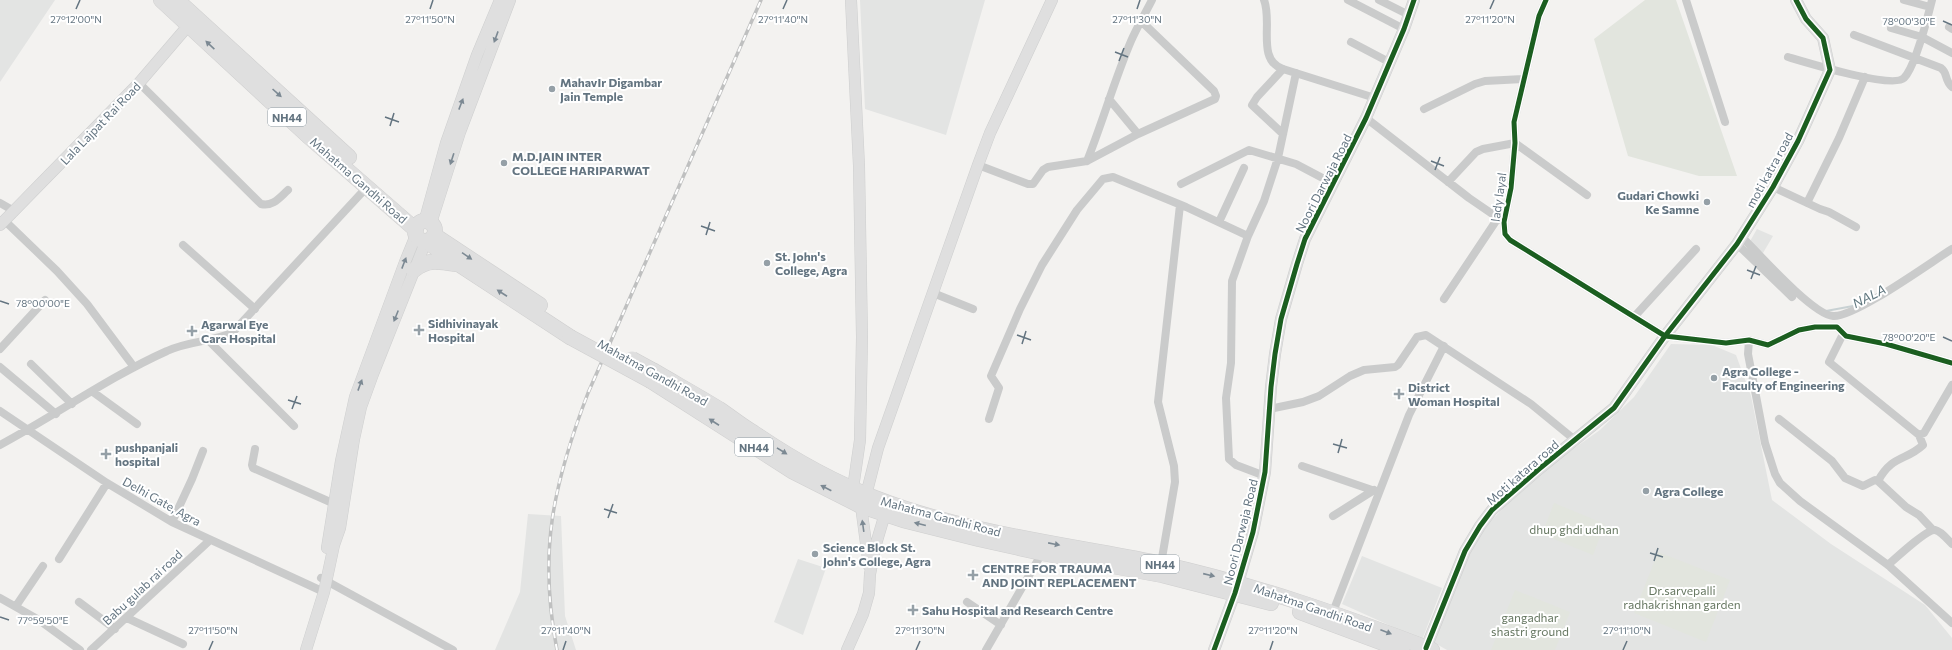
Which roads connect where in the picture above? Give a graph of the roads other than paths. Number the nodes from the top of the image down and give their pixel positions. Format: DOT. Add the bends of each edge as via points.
graph roads {
  1 [pos="161,0"];
  2 [pos="177,0"];
  3 [pos="500,0"];
  4 [pos="510,0"];
  5 [pos="851,0"];
  6 [pos="1052,0"];
  7 [pos="1152,0"];
  8 [pos="1264,0"];
  9 [pos="1348,0"];
  10 [pos="1379,0"];
  11 [pos="1414,0"];
  12 [pos="1546,0"];
  13 [pos="1686,0"];
  14 [pos="1796,0"];
  15 [pos="1904,0"];
  16 [pos="1931,4"];
  17 [pos="1409,15"];
  18 [pos="192,20"];
  19 [pos="1141,21"];
  20 [pos="1891,28"];
  21 [pos="1404,29"];
  22 [pos="1854,35"];
  23 [pos="1922,37"];
  24 [pos="1351,42"];
  25 [pos="1952,53"];
  26 [pos="1788,57"];
  27 [pos="1914,58"];
  28 [pos="1389,62"];
  29 [pos="1283,70"];
  30 [pos="1830,70"];
  31 [pos="1296,73"];
  32 [pos="1865,77"];
  33 [pos="1523,80"];
  34 [pos="139,83"];
  35 [pos="1952,87"];
  36 [pos="1375,98"];
  37 [pos="1109,99"];
  38 [pos="1424,109"];
  39 [pos="1366,118"];
  40 [pos="1725,122"];
  41 [pos="1138,134"];
  42 [pos="1283,134"];
  43 [pos="1515,143"];
  44 [pos="1278,158"];
  45 [pos="1087,161"];
  46 [pos="978,165"];
  47 [pos="1244,168"];
  48 [pos="1448,182"];
  49 [pos="1181,184"];
  50 [pos="1332,184"];
  51 [pos="367,187"];
  52 [pos="1773,187"];
  53 [pos="288,190"];
  54 [pos="1587,195"];
  55 [pos="0,203"];
  56 [pos="1807,203"];
  57 [pos="1180,205"];
  58 [pos="14,211"];
  59 [pos="1501,220"];
  60 [pos="2,222"];
  61 [pos="1219,222"];
  62 [pos="1856,227"];
  63 [pos="424,230"];
  64 [pos="1248,236"];
  65 [pos="1740,240"];
  66 [pos="183,245"];
  67 [pos="1952,249"];
  68 [pos="1696,250"];
  69 [pos="460,265"];
  70 [pos="414,270"];
  71 [pos="933,293"];
  72 [pos="1792,297"];
  73 [pos="1444,299"];
  74 [pos="45,300"];
  75 [pos="255,308"];
  76 [pos="973,309"];
  77 [pos="1832,316"];
  78 [pos="1634,317"];
  79 [pos="1831,327"];
  80 [pos="572,332"];
  81 [pos="1842,334"];
  82 [pos="1665,336"];
  83 [pos="207,340"];
  84 [pos="1749,340"];
  85 [pos="1444,346"];
  86 [pos="0,350"];
  87 [pos="372,362"];
  88 [pos="1952,362"];
  89 [pos="31,364"];
  90 [pos="0,367"];
  91 [pos="134,367"];
  92 [pos="1952,385"];
  93 [pos="92,392"];
  94 [pos="72,404"];
  95 [pos="1269,409"];
  96 [pos="0,411"];
  97 [pos="56,414"];
  98 [pos="989,419"];
  99 [pos="1779,419"];
  100 [pos="137,424"];
  101 [pos="294,426"];
  102 [pos="27,430"];
  103 [pos="1919,435"];
  104 [pos="1575,440"];
  105 [pos="0,445"];
  106 [pos="255,449"];
  107 [pos="203,451"];
  108 [pos="857,460"];
  109 [pos="875,462"];
  110 [pos="1302,466"];
  111 [pos="1265,476"];
  112 [pos="1878,481"];
  113 [pos="107,483"];
  114 [pos="1375,490"];
  115 [pos="860,496"];
  116 [pos="339,505"];
  117 [pos="887,508"];
  118 [pos="1333,516"];
  119 [pos="172,522"];
  120 [pos="1933,530"];
  121 [pos="210,541"];
  122 [pos="1952,544"];
  123 [pos="1042,553"];
  124 [pos="59,559"];
  125 [pos="1161,564"];
  126 [pos="1888,565"];
  127 [pos="43,566"];
  128 [pos="870,574"];
  129 [pos="324,579"];
  130 [pos="1237,587"];
  131 [pos="321,594"];
  132 [pos="0,598"];
  133 [pos="79,602"];
  134 [pos="967,602"];
  135 [pos="16,606"];
  136 [pos="1333,612"];
  137 [pos="127,618"];
  138 [pos="1952,623"];
  139 [pos="1001,625"];
  140 [pos="115,629"];
  141 [pos="183,644"];
  142 [pos="1429,649"];
  143 [pos="80,650"];
  144 [pos="91,650"];
  145 [pos="306,650"];
  146 [pos="453,650"];
  147 [pos="847,650"];
  148 [pos="986,650"];
  149 [pos="1214,650"];
  150 [pos="1402,650"];
  1 -- 18 [label="highway, Mahatma Gandhi Road / NH44"];
  2 -- 18 [label="highway, Mahatma Gandhi Road / NH44"];
  63 -- 3 [label="street, one-way" via="446,143 477,55"];
  4 -- 63 [label="street, one-way"];
  5 -- 108 [label="street" via="859,166 862,337 860,440"];
  6 -- 46 [label="street"];
  7 -- 19 [label="street"];
  8 -- 29 [label="street" via="1268,16 1268,57 1273,64"];
  9 -- 21 [label="street"];
  10 -- 17 [label="street"];
  11 -- 17 [label="street, Noori Darwaja Road"];
  12 -- 33 [label="street, lady layal" via="1539,16"];
  13 -- 40 [label="street"];
  14 -- 30 [label="street" via="1806,19 1823,38"];
  15 -- 16 [label="street"];
  16 -- 23 [label="street"];
  17 -- 21 [label="street, Noori Darwaja Road"];
  18 -- 34 [label="street, Lala Lajpat Rai Road"];
  51 -- 18 [label="highway, Mahatma Gandhi Road / NH44, one-way" via="308,136"];
  18 -- 63 [label="highway, Mahatma Gandhi Road / NH44, one-way" via="245,63"];
  19 -- 37 [label="street" via="1131,40"];
  19 -- 41 [label="street" via="1214,91 1216,96 1209,102"];
  20 -- 23 [label="street"];
  21 -- 28 [label="street, Noori Darwaja Road"];
  22 -- 27 [label="street"];
  23 -- 25 [label="street"];
  23 -- 27 [label="street"];
  24 -- 28 [label="street"];
  26 -- 30 [label="street"];
  27 -- 32 [label="street" via="1905,77 1899,80"];
  27 -- 35 [label="street" via="1941,68 1945,72 1946,82"];
  28 -- 36 [label="street, Noori Darwaja Road"];
  29 -- 31 [label="street"];
  29 -- 42 [label="street" via="1252,105"];
  30 -- 32 [label="street"];
  30 -- 52 [label="street, moti katra road" via="1798,141"];
  31 -- 36 [label="street"];
  31 -- 42 [label="street"];
  32 -- 56 [label="street"];
  33 -- 38 [label="street" via="1498,79 1475,84"];
  33 -- 43 [label="street, lady layal" via="1514,122"];
  34 -- 53 [label="street" via="261,204 272,204"];
  34 -- 58 [label="street, Lala Lajpat Rai Road"];
  36 -- 39 [label="street, Noori Darwaja Road"];
  37 -- 41 [label="street"];
  37 -- 45 [label="street" via="1102,126"];
  39 -- 48 [label="street"];
  39 -- 50 [label="street, Noori Darwaja Road"];
  41 -- 45 [label="street"];
  42 -- 44 [label="street"];
  43 -- 48 [label="street" via="1476,152"];
  43 -- 54 [label="street"];
  43 -- 59 [label="street, lady layal" via="1510,197"];
  44 -- 49 [label="street" via="1249,150"];
  44 -- 50 [label="street" via="1296,164"];
  44 -- 64 [label="street" via="1264,201"];
  45 -- 46 [label="street" via="1048,167 1042,170 1036,183 1031,185"];
  46 -- 71 [label="street"];
  47 -- 61 [label="street"];
  48 -- 59 [label="street"];
  50 -- 95 [label="street, Noori Darwaja Road" via="1305,239 1290,287 1275,354"];
  51 -- 63 [label="highway, Mahatma Gandhi Road / NH44"];
  51 -- 75 [label="street"];
  52 -- 56 [label="street"];
  52 -- 65 [label="street, moti katra road"];
  55 -- 58 [label="street"];
  56 -- 62 [label="street"];
  57 -- 61 [label="street"];
  57 -- 98 [label="street" via="1113,178 1103,179 1098,184 1077,210 1042,265 1020,309 991,376 999,390"];
  57 -- 125 [label="street" via="1158,402 1176,482"];
  58 -- 60 [label="street, Lala Lajpat Rai Road"];
  59 -- 73 [label="street"];
  59 -- 78 [label="street, lady layal" via="1505,234 1510,240"];
  60 -- 91 [label="street" via="57,271 87,304"];
  61 -- 64 [label="street"];
  63 -- 69 [label="highway, Mahatma Gandhi Road / NH44"];
  63 -- 70 [label="street"];
  63 -- 80 [label="highway, Mahatma Gandhi Road / NH44, one-way"];
  87 -- 63 [label="street, one-way"];
  64 -- 111 [label="street" via="1236,268 1231,293 1231,363 1226,398 1229,459 1236,465"];
  65 -- 72 [label="street"];
  65 -- 77 [label="street" via="1812,306"];
  65 -- 82 [label="street, moti katra road"];
  66 -- 75 [label="street"];
  67 -- 77 [label="street" via="1862,306 1845,314"];
  68 -- 78 [label="street"];
  69 -- 70 [label="highway" via="436,261 421,264"];
  80 -- 69 [label="highway, Mahatma Gandhi Road / NH44, one-way"];
  70 -- 87 [label="street, one-way"];
  71 -- 76 [label="street"];
  71 -- 109 [label="street"];
  74 -- 86 [label="street"];
  75 -- 83 [label="street" via="232,333"];
  77 -- 79 [label="street"];
  78 -- 82 [label="street, lady layal"];
  79 -- 81 [label="street" via="1839,328"];
  79 -- 84 [label="street" via="1799,330 1772,344"];
  80 -- 115 [label="highway, Mahatma Gandhi Road / NH44, bridge" via="653,376 792,471"];
  81 -- 88 [label="street"];
  81 -- 103 [label="street" via="1829,362"];
  82 -- 84 [label="street" via="1726,343"];
  82 -- 104 [label="street, Moti katara road" via="1614,408"];
  83 -- 91 [label="street" via="178,346"];
  83 -- 101 [label="street"];
  84 -- 126 [label="street" via="1748,354 1765,443 1780,483 1800,501"];
  85 -- 95 [label="street" via="1422,335 1417,337 1395,367 1364,370 1315,398"];
  85 -- 104 [label="street" via="1531,404"];
  85 -- 114 [label="street" via="1409,415 1392,462"];
  87 -- 116 [label="street" via="355,397"];
  89 -- 94 [label="street"];
  90 -- 97 [label="street"];
  91 -- 93 [label="street"];
  92 -- 103 [label="street" via="1924,433"];
  93 -- 94 [label="street"];
  93 -- 100 [label="street"];
  94 -- 97 [label="street"];
  95 -- 111 [label="street, Noori Darwaja Road"];
  96 -- 102 [label="street, Delhi Gate, Agra"];
  97 -- 102 [label="street"];
  99 -- 112 [label="street" via="1832,461 1841,475 1851,482 1863,486"];
  102 -- 105 [label="street"];
  102 -- 113 [label="street, Delhi Gate, Agra"];
  103 -- 112 [label="street" via="1924,445 1895,461"];
  104 -- 142 [label="street, Moti katara road" via="1492,510 1480,526 1465,551"];
  106 -- 116 [label="street" via="252,465 254,468"];
  107 -- 119 [label="street"];
  108 -- 109 [label="street"];
  108 -- 115 [label="street"];
  109 -- 115 [label="street"];
  110 -- 114 [label="street"];
  111 -- 130 [label="street, Noori Darwaja Road" via="1253,532"];
  112 -- 120 [label="street"];
  113 -- 119 [label="street, Delhi Gate, Agra"];
  113 -- 124 [label="street"];
  114 -- 118 [label="street"];
  114 -- 136 [label="street"];
  115 -- 117 [label="highway, Mahatma Gandhi Road / NH44"];
  128 -- 115 [label="street, one-way"];
  116 -- 129 [label="street"];
  123 -- 117 [label="highway, Mahatma Gandhi Road / NH44, one-way"];
  117 -- 125 [label="highway, Mahatma Gandhi Road / NH44, one-way" via="1032,540"];
  117 -- 128 [label="street"];
  119 -- 121 [label="street, Delhi Gate, Agra"];
  120 -- 122 [label="street" via="1937,530"];
  120 -- 126 [label="street"];
  121 -- 131 [label="street, Delhi Gate, Agra"];
  121 -- 137 [label="street, Babu gulab rai road"];
  123 -- 130 [label="highway, Mahatma Gandhi Road / NH44"];
  123 -- 139 [label="street"];
  125 -- 130 [label="highway, Mahatma Gandhi Road / NH44, one-way"];
  126 -- 138 [label="street"];
  127 -- 135 [label="street"];
  128 -- 147 [label="street" via="865,607"];
  129 -- 131 [label="street"];
  129 -- 146 [label="street"];
  130 -- 136 [label="highway, Mahatma Gandhi Road / NH44"];
  130 -- 149 [label="street, Noori Darwaja Road"];
  130 -- 150 [label="highway, Mahatma Gandhi Road / NH44"];
  131 -- 145 [label="street"];
  132 -- 135 [label="street"];
  133 -- 140 [label="street"];
  134 -- 139 [label="street"];
  135 -- 143 [label="street"];
  136 -- 142 [label="highway, Mahatma Gandhi Road / NH44, one-way"];
  137 -- 140 [label="street, Babu gulab rai road"];
  137 -- 141 [label="street"];
  139 -- 148 [label="street"];
  140 -- 144 [label="street, Babu gulab rai road"];
}
